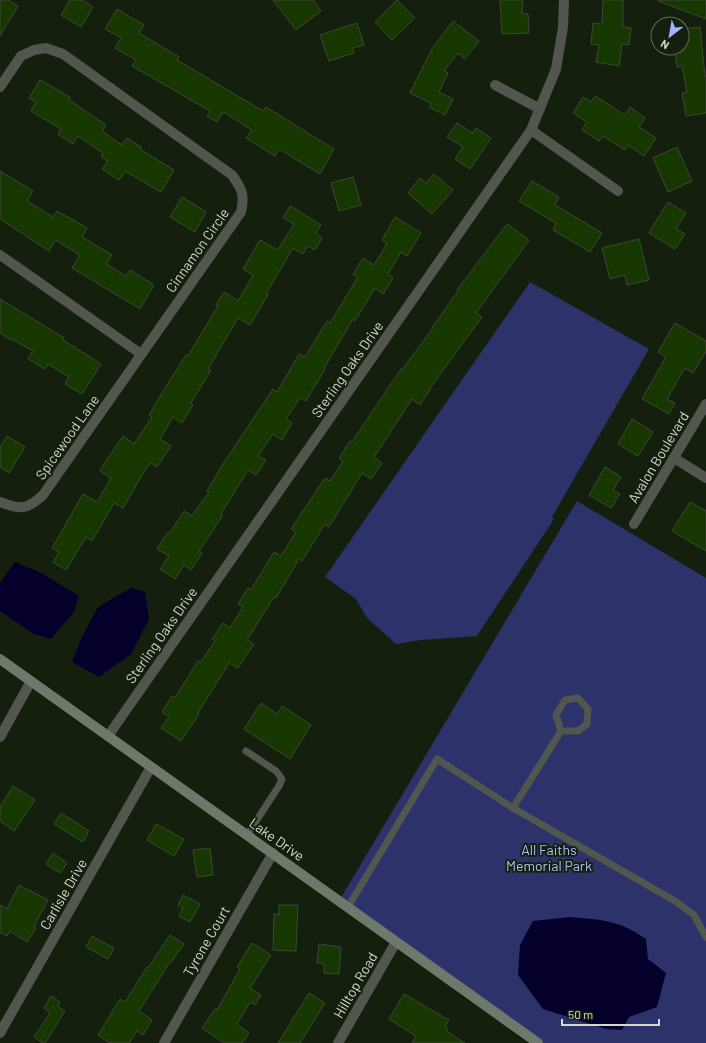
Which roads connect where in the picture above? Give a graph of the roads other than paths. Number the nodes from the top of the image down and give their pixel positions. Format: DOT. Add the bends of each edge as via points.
graph roads {
  1 [pos="564,0"];
  2 [pos="494,85"];
  3 [pos="0,87"];
  4 [pos="540,109"];
  5 [pos="531,130"];
  6 [pos="618,192"];
  7 [pos="0,255"];
  8 [pos="141,354"];
  9 [pos="706,404"];
  10 [pos="674,458"];
  11 [pos="706,478"];
  12 [pos="0,502"];
  13 [pos="634,524"];
  14 [pos="0,659"];
  15 [pos="31,681"];
  16 [pos="561,731"];
  17 [pos="0,736"];
  18 [pos="108,736"];
  19 [pos="246,751"];
  20 [pos="151,767"];
  21 [pos="513,808"];
  22 [pos="247,835"];
  23 [pos="273,853"];
  24 [pos="348,907"];
  25 [pos="706,938"];
  26 [pos="396,942"];
  27 [pos="0,1034"];
  28 [pos="164,1043"];
  29 [pos="338,1043"];
  30 [pos="538,1043"];
  1 -- 4 [label="street, Sterling Oaks Drive" via="563,27 556,69"];
  2 -- 4 [label="street"];
  3 -- 8 [label="street, Cinnamon Circle" via="22,56 46,48 63,54 232,175 242,188 244,200 241,212"];
  4 -- 5 [label="street, Sterling Oaks Drive"];
  5 -- 6 [label="street"];
  5 -- 18 [label="street, Sterling Oaks Drive"];
  7 -- 8 [label="street"];
  8 -- 12 [label="street, Spicewood Lane" via="43,495 34,504 23,508"];
  9 -- 10 [label="street, Avalon Boulevard"];
  10 -- 11 [label="street"];
  10 -- 13 [label="street, Avalon Boulevard"];
  14 -- 15 [label="street, Lake Drive"];
  15 -- 17 [label="street"];
  15 -- 18 [label="street, Lake Drive"];
  16 -- 16 [label="lane" via="556,715 564,700 578,698 588,709 587,724 578,731"];
  16 -- 21 [label="lane"];
  18 -- 20 [label="street, Lake Drive"];
  19 -- 22 [label="lane" via="282,778 280,786"];
  20 -- 22 [label="street, Lake Drive"];
  20 -- 27 [label="street, Carlisle Drive"];
  21 -- 24 [label="lane" via="436,759"];
  21 -- 25 [label="lane" via="675,901 694,915"];
  22 -- 23 [label="street, Lake Drive"];
  23 -- 24 [label="street, Lake Drive"];
  23 -- 28 [label="street, Tyrone Court"];
  24 -- 26 [label="street, Lake Drive"];
  26 -- 29 [label="street, Hilltop Road"];
  26 -- 30 [label="street, Lake Drive"];
}
